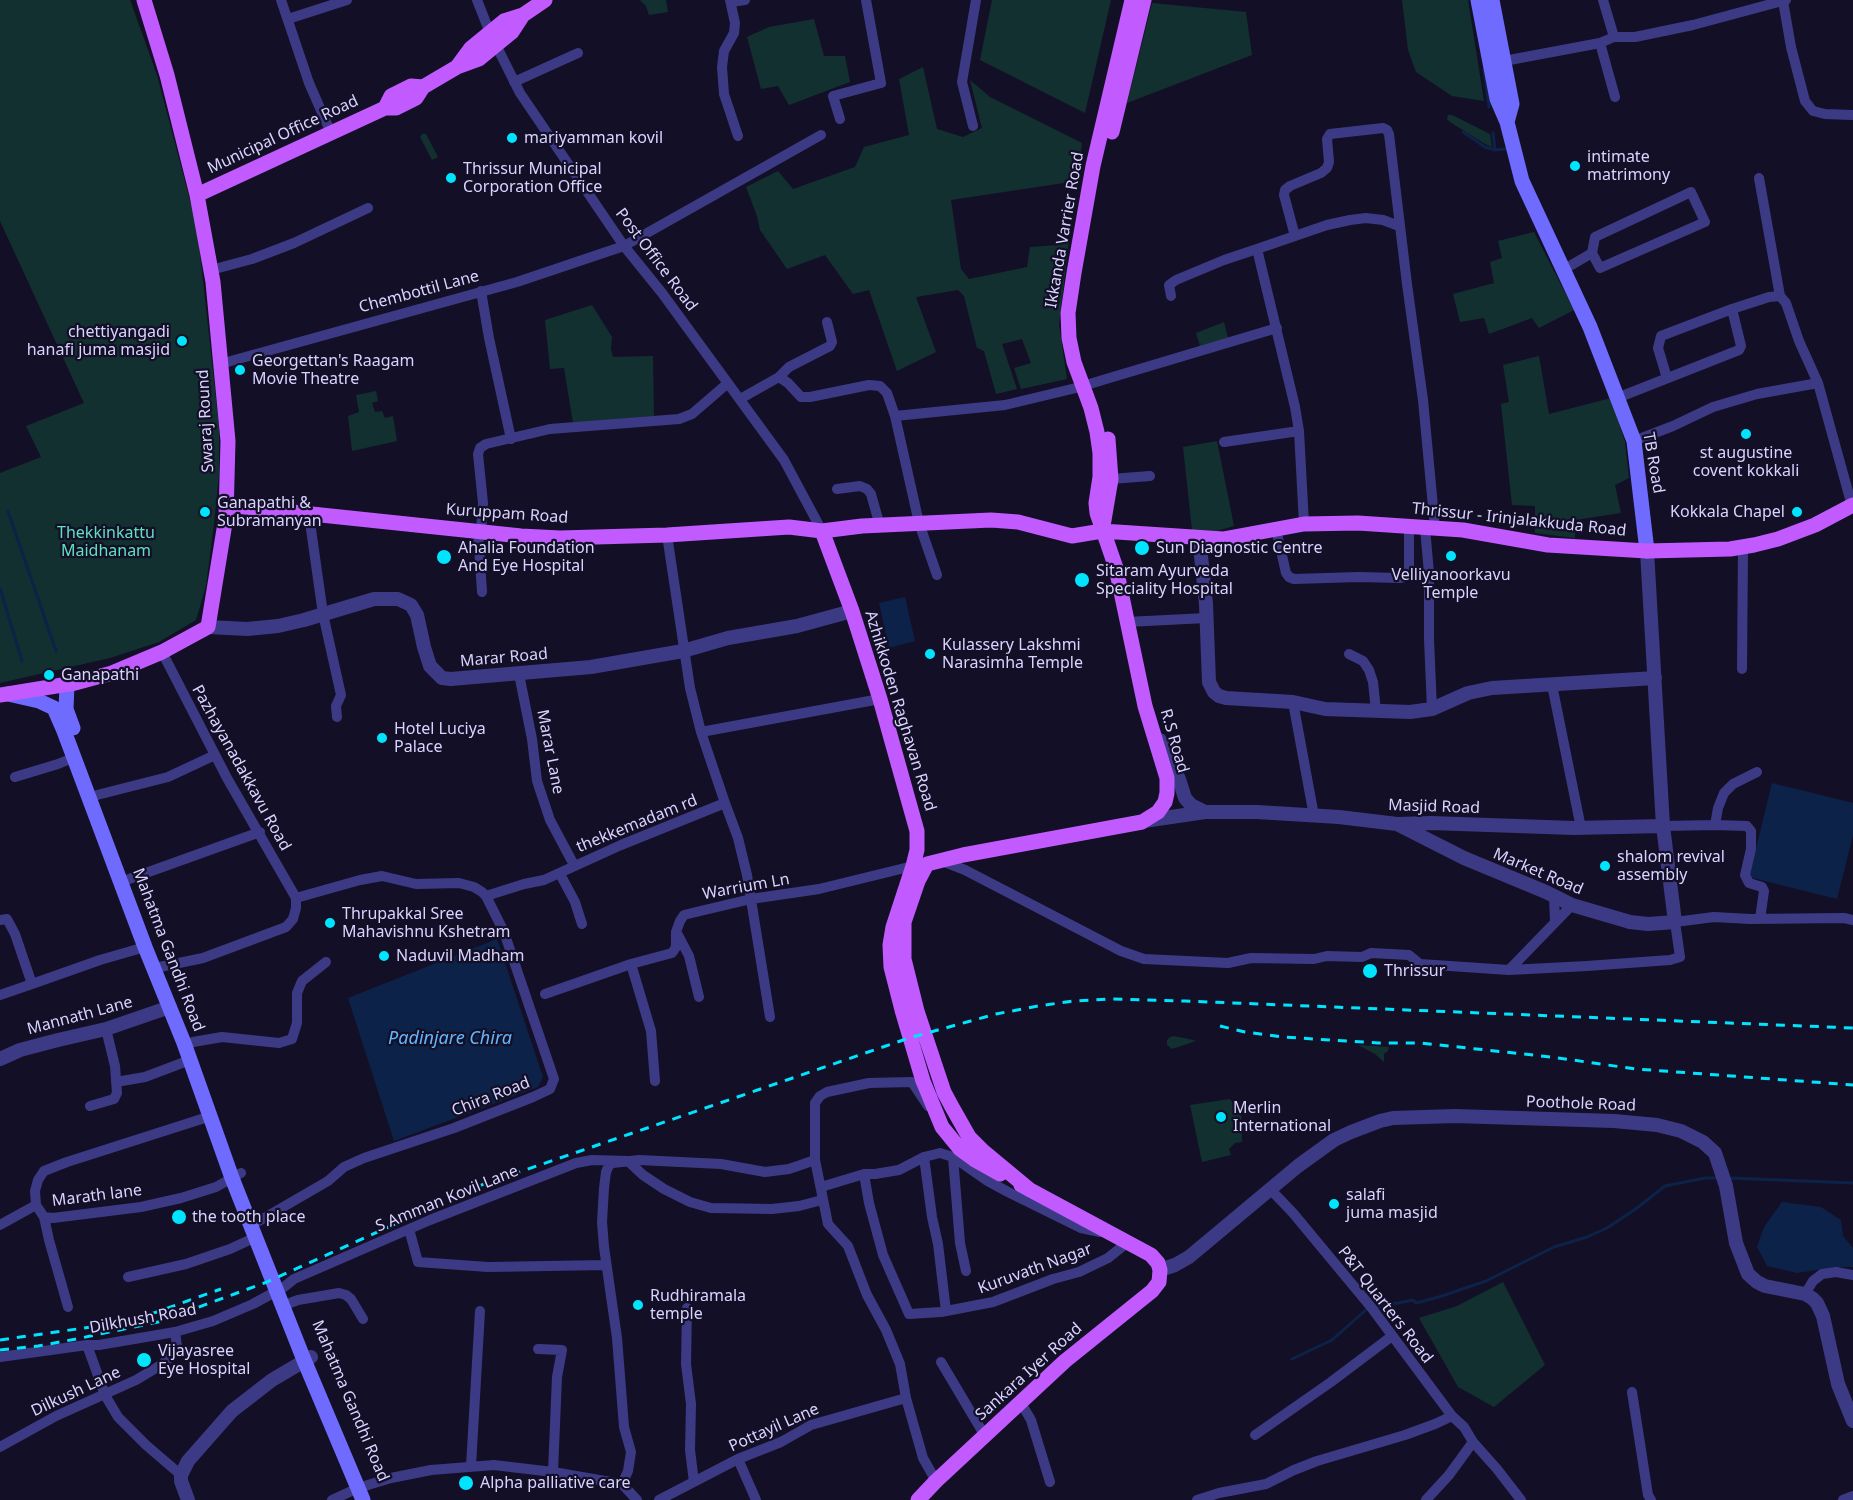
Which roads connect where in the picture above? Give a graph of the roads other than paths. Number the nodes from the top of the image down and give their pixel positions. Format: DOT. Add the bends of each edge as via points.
graph roads {
  1 [pos="144,0"];
  2 [pos="281,0"];
  3 [pos="347,0"];
  4 [pos="477,0"];
  5 [pos="545,0"];
  6 [pos="745,0"];
  7 [pos="866,0"];
  8 [pos="976,0"];
  9 [pos="1132,0"];
  10 [pos="1144,0"];
  11 [pos="1478,0"];
  12 [pos="1492,0"];
  13 [pos="1603,0"];
  14 [pos="1784,0"];
  15 [pos="730,1"];
  16 [pos="288,19"];
  17 [pos="1614,38"];
  18 [pos="493,39"];
  19 [pos="1600,44"];
  20 [pos="578,53"];
  21 [pos="1504,61"];
  22 [pos="514,82"];
  23 [pos="1615,97"];
  24 [pos="1853,115"];
  25 [pos="840,119"];
  26 [pos="1507,122"];
  27 [pos="973,126"];
  28 [pos="331,132"];
  29 [pos="821,135"];
  30 [pos="738,136"];
  31 [pos="1759,178"];
  32 [pos="197,195"];
  33 [pos="368,208"];
  34 [pos="1399,226"];
  35 [pos="1296,236"];
  36 [pos="624,246"];
  37 [pos="1257,249"];
  38 [pos="1592,253"];
  39 [pos="211,270"];
  40 [pos="1563,270"];
  41 [pos="481,291"];
  42 [pos="1171,296"];
  43 [pos="1780,296"];
  44 [pos="1732,309"];
  45 [pos="827,322"];
  46 [pos="1277,328"];
  47 [pos="220,364"];
  48 [pos="779,377"];
  49 [pos="1667,378"];
  50 [pos="728,382"];
  51 [pos="1818,383"];
  52 [pos="1086,385"];
  53 [pos="1617,398"];
  54 [pos="740,399"];
  55 [pos="895,416"];
  56 [pos="1299,431"];
  57 [pos="511,439"];
  58 [pos="1634,441"];
  59 [pos="1224,442"];
  60 [pos="1150,476"];
  61 [pos="1111,479"];
  62 [pos="837,489"];
  63 [pos="226,505"];
  64 [pos="1852,505"];
  65 [pos="309,515"];
  66 [pos="919,523"];
  67 [pos="1304,524"];
  68 [pos="880,526"];
  69 [pos="1409,527"];
  70 [pos="1430,528"];
  71 [pos="1276,529"];
  72 [pos="479,531"];
  73 [pos="822,531"];
  74 [pos="1102,531"];
  75 [pos="667,535"];
  76 [pos="1199,537"];
  77 [pos="1743,547"];
  78 [pos="1647,551"];
  79 [pos="937,575"];
  80 [pos="482,592"];
  81 [pos="852,611"];
  82 [pos="323,614"];
  83 [pos="1206,618"];
  84 [pos="1127,622"];
  85 [pos="208,627"];
  86 [pos="683,651"];
  87 [pos="162,652"];
  88 [pos="1349,654"];
  89 [pos="1743,669"];
  90 [pos="519,675"];
  91 [pos="1655,678"];
  92 [pos="67,684"];
  93 [pos="1552,685"];
  94 [pos="4,694"];
  95 [pos="880,699"];
  96 [pos="1293,702"];
  97 [pos="1432,709"];
  98 [pos="1376,711"];
  99 [pos="337,717"];
  100 [pos="1150,722"];
  101 [pos="701,732"];
  102 [pos="215,755"];
  103 [pos="75,757"];
  104 [pos="1758,772"];
  105 [pos="15,777"];
  106 [pos="98,795"];
  107 [pos="725,803"];
  108 [pos="1204,812"];
  109 [pos="1314,816"];
  110 [pos="1142,822"];
  111 [pos="1396,824"];
  112 [pos="1715,825"];
  113 [pos="1663,826"];
  114 [pos="1581,828"];
  115 [pos="917,831"];
  116 [pos="260,832"];
  117 [pos="927,864"];
  118 [pos="574,866"];
  119 [pos="560,874"];
  120 [pos="129,879"];
  121 [pos="486,896"];
  122 [pos="1554,896"];
  123 [pos="296,898"];
  124 [pos="751,899"];
  125 [pos="1572,905"];
  126 [pos="1760,919"];
  127 [pos="0,920"];
  128 [pos="1853,920"];
  129 [pos="1555,922"];
  130 [pos="1675,922"];
  131 [pos="582,924"];
  132 [pos="676,932"];
  133 [pos="145,947"];
  134 [pos="326,962"];
  135 [pos="631,964"];
  136 [pos="159,967"];
  137 [pos="1509,969"];
  138 [pos="32,984"];
  139 [pos="544,994"];
  140 [pos="0,995"];
  141 [pos="699,997"];
  142 [pos="174,1005"];
  143 [pos="770,1017"];
  144 [pos="106,1029"];
  145 [pos="193,1042"];
  146 [pos="0,1059"];
  147 [pos="190,1060"];
  148 [pos="655,1081"];
  149 [pos="116,1082"];
  150 [pos="90,1106"];
  151 [pos="211,1116"];
  152 [pos="942,1127"];
  153 [pos="924,1157"];
  154 [pos="952,1157"];
  155 [pos="815,1160"];
  156 [pos="628,1161"];
  157 [pos="864,1174"];
  158 [pos="237,1176"];
  159 [pos="821,1187"];
  160 [pos="1030,1190"];
  161 [pos="1271,1190"];
  162 [pos="822,1200"];
  163 [pos="36,1205"];
  164 [pos="44,1217"];
  165 [pos="259,1221"];
  166 [pos="0,1224"];
  167 [pos="409,1229"];
  168 [pos="256,1237"];
  169 [pos="1123,1239"];
  170 [pos="266,1250"];
  171 [pos="606,1265"];
  172 [pos="1160,1270"];
  173 [pos="966,1271"];
  174 [pos="1853,1275"];
  175 [pos="128,1277"];
  176 [pos="279,1286"];
  177 [pos="1805,1294"];
  178 [pos="290,1303"];
  179 [pos="68,1307"];
  180 [pos="687,1308"];
  181 [pos="480,1311"];
  182 [pos="946,1311"];
  183 [pos="363,1319"];
  184 [pos="175,1332"];
  185 [pos="1392,1336"];
  186 [pos="87,1345"];
  187 [pos="538,1349"];
  188 [pos="0,1357"];
  189 [pos="308,1359"];
  190 [pos="941,1362"];
  191 [pos="1632,1392"];
  192 [pos="105,1395"];
  193 [pos="906,1398"];
  194 [pos="1021,1403"];
  195 [pos="1452,1416"];
  196 [pos="1853,1421"];
  197 [pos="1254,1435"];
  198 [pos="985,1436"];
  199 [pos="1473,1442"];
  200 [pos="0,1447"];
  201 [pos="738,1460"];
  202 [pos="471,1466"];
  203 [pos="553,1472"];
  204 [pos="181,1475"];
  205 [pos="936,1481"];
  206 [pos="694,1482"];
  207 [pos="1050,1482"];
  208 [pos="622,1484"];
  209 [pos="364,1493"];
  210 [pos="1853,1496"];
  211 [pos="188,1500"];
  212 [pos="332,1500"];
  213 [pos="637,1500"];
  214 [pos="659,1500"];
  215 [pos="756,1500"];
  216 [pos="918,1500"];
  217 [pos="1197,1500"];
  218 [pos="1426,1500"];
  219 [pos="1521,1500"];
  220 [pos="1650,1500"];
  221 [pos="1843,1500"];
  1 -- 32 [label="main road, Swaraj Round"];
  2 -- 16 [label="street"];
  3 -- 16 [label="street"];
  4 -- 18 [label="street, Post Office Road"];
  5 -- 18 [label="main road, Municipal Office Road" via="523,15 504,21"];
  6 -- 15 [label="street"];
  7 -- 25 [label="street" via="881,83 832,96"];
  8 -- 27 [label="street" via="962,82"];
  9 -- 52 [label="main road, Ikkanda Varrier Road" via="1093,166 1068,313 1074,362"];
  10 -- 52 [label="main road, Ikkanda Varrier Road" via="1102,170 1083,274 1079,339"];
  11 -- 26 [label="main road, TB Road" via="1497,99"];
  12 -- 21 [label="main road"];
  13 -- 17 [label="street"];
  14 -- 17 [label="street" via="1635,38"];
  14 -- 24 [label="street" via="1805,101 1814,111"];
  15 -- 30 [label="street" via="734,33 724,51 722,67 724,94"];
  16 -- 28 [label="street" via="309,83"];
  17 -- 19 [label="street"];
  18 -- 22 [label="street, Post Office Road"];
  18 -- 28 [label="main road, Municipal Office Road" via="471,48 457,67 423,87 411,86 391,96 385,108"];
  19 -- 21 [label="street"];
  19 -- 23 [label="street"];
  20 -- 22 [label="street"];
  21 -- 26 [label="main road" via="1512,104"];
  22 -- 36 [label="street, Post Office Road"];
  26 -- 40 [label="main road, TB Road" via="1522,182"];
  28 -- 32 [label="main road, Municipal Office Road"];
  29 -- 36 [label="street, Chembottil Lane"];
  31 -- 43 [label="street"];
  32 -- 39 [label="main road, Swaraj Round"];
  33 -- 39 [label="street" via="252,260"];
  34 -- 35 [label="street" via="1366,218"];
  34 -- 35 [label="street" via="1389,134 1383,128 1330,134 1327,168 1285,190"];
  34 -- 70 [label="street" via="1423,400"];
  35 -- 37 [label="street"];
  36 -- 41 [label="street, Chembottil Lane"];
  36 -- 50 [label="street, Post Office Road"];
  37 -- 42 [label="street" via="1176,280 1169,285"];
  37 -- 46 [label="street"];
  38 -- 38 [label="street" via="1595,237 1691,192 1705,222 1600,268"];
  38 -- 40 [label="street"];
  39 -- 47 [label="main road, Swaraj Round"];
  40 -- 53 [label="main road, TB Road"];
  41 -- 47 [label="street, Chembottil Lane"];
  41 -- 57 [label="street"];
  43 -- 44 [label="street"];
  43 -- 51 [label="street"];
  44 -- 49 [label="street" via="1661,336 1658,348"];
  44 -- 49 [label="street" via="1739,350"];
  45 -- 48 [label="street" via="830,346 789,367"];
  46 -- 52 [label="street"];
  46 -- 56 [label="street"];
  47 -- 63 [label="main road, Swaraj Round" via="228,441"];
  48 -- 54 [label="street"];
  48 -- 55 [label="street" via="801,397 880,386 887,393"];
  49 -- 53 [label="street"];
  50 -- 54 [label="street, Post Office Road"];
  50 -- 57 [label="street" via="692,414 679,419 550,429"];
  51 -- 58 [label="street" via="1713,407"];
  51 -- 64 [label="street"];
  52 -- 55 [label="street" via="1005,405"];
  52 -- 61 [label="main road, Ikkanda Varrier Road" via="1100,405 1107,429"];
  52 -- 74 [label="main road, Ikkanda Varrier Road" via="1097,432 1100,477 1096,503"];
  53 -- 58 [label="main road, TB Road"];
  54 -- 73 [label="street, Post Office Road" via="784,460"];
  55 -- 66 [label="street"];
  56 -- 59 [label="street"];
  56 -- 67 [label="street"];
  57 -- 72 [label="street" via="480,448 483,503"];
  58 -- 78 [label="main road, TB Road"];
  60 -- 61 [label="street"];
  61 -- 74 [label="main road, Ikkanda Varrier Road"];
  62 -- 68 [label="street" via="867,489"];
  63 -- 65 [label="main road, Kuruppam Road"];
  63 -- 85 [label="main road, Swaraj Round"];
  64 -- 77 [label="main road, Thrissur - Irinjalakkuda Road" via="1799,532"];
  65 -- 72 [label="main road, Kuruppam Road"];
  65 -- 82 [label="street"];
  66 -- 68 [label="main road, Kuruppam Road"];
  66 -- 74 [label="main road, Thrissur - Irinjalakkuda Road" via="1008,521 1072,536"];
  66 -- 79 [label="street"];
  67 -- 69 [label="main road, Thrissur - Irinjalakkuda Road"];
  67 -- 71 [label="main road, Thrissur - Irinjalakkuda Road"];
  68 -- 73 [label="main road, Kuruppam Road"];
  69 -- 70 [label="main road, Thrissur - Irinjalakkuda Road"];
  69 -- 71 [label="street" via="1409,571 1399,578 1294,579 1286,573"];
  70 -- 78 [label="main road, Thrissur - Irinjalakkuda Road" via="1548,545"];
  70 -- 97 [label="street"];
  71 -- 76 [label="main road, Thrissur - Irinjalakkuda Road" via="1223,539"];
  72 -- 75 [label="main road, Kuruppam Road" via="560,538"];
  72 -- 80 [label="street"];
  73 -- 75 [label="main road, Kuruppam Road" via="789,527"];
  73 -- 81 [label="main road, Azhikkoden Raghavan Road"];
  74 -- 76 [label="main road, Thrissur - Irinjalakkuda Road"];
  74 -- 84 [label="main road, R.S Road" via="1116,568"];
  75 -- 86 [label="street"];
  76 -- 83 [label="street"];
  77 -- 78 [label="main road, Thrissur - Irinjalakkuda Road"];
  77 -- 89 [label="street"];
  78 -- 91 [label="street, TB Road"];
  81 -- 86 [label="street, Marar Road"];
  81 -- 95 [label="main road, Azhikkoden Raghavan Road"];
  82 -- 85 [label="street, Marar Road" via="278,626"];
  82 -- 90 [label="street, Marar Road" via="374,599 398,599 411,605 417,615 430,666 442,678"];
  82 -- 99 [label="street" via="341,694"];
  83 -- 84 [label="street"];
  83 -- 96 [label="street" via="1209,682 1214,692 1226,698"];
  84 -- 100 [label="main road, R.S Road"];
  85 -- 87 [label="main road"];
  86 -- 90 [label="street, Marar Road"];
  86 -- 101 [label="street"];
  87 -- 92 [label="main road" via="112,673"];
  87 -- 102 [label="street, Pazhayanadakkavu Road"];
  88 -- 98 [label="street" via="1369,670"];
  90 -- 118 [label="street, Marar Lane" via="537,780 550,820"];
  91 -- 93 [label="street"];
  91 -- 113 [label="street, TB Road"];
  92 -- 94 [label="main road"];
  92 -- 106 [label="main road, Mahatma Gandhi Road" via="66,709"];
  93 -- 97 [label="street" via="1492,688 1468,693"];
  93 -- 114 [label="street"];
  94 -- 103 [label="main road, Mahatma Gandhi Road" via="54,708"];
  95 -- 101 [label="street"];
  95 -- 115 [label="main road, Azhikkoden Raghavan Road"];
  96 -- 98 [label="street" via="1325,709"];
  96 -- 109 [label="street"];
  97 -- 98 [label="street"];
  100 -- 108 [label="street" via="1172,762 1185,798"];
  100 -- 110 [label="main road, R.S Road" via="1168,788 1161,808"];
  101 -- 107 [label="street"];
  102 -- 106 [label="street" via="168,777"];
  102 -- 116 [label="street, Pazhayanadakkavu Road"];
  103 -- 105 [label="street"];
  103 -- 133 [label="main road, Mahatma Gandhi Road"];
  104 -- 112 [label="street" via="1724,793"];
  106 -- 120 [label="main road, Mahatma Gandhi Road"];
  107 -- 118 [label="street, thekkemadam rd"];
  107 -- 124 [label="street" via="738,838"];
  108 -- 109 [label="street, Masjid Road"];
  108 -- 110 [label="street, Masjid Road"];
  109 -- 111 [label="street, Masjid Road"];
  110 -- 117 [label="main road"];
  111 -- 114 [label="street, Masjid Road"];
  111 -- 122 [label="street, Market Road"];
  112 -- 113 [label="street"];
  112 -- 126 [label="street" via="1747,826 1751,831 1745,875 1749,883 1764,891"];
  113 -- 114 [label="street, Masjid Road"];
  113 -- 130 [label="street, TB Road"];
  115 -- 117 [label="main road, Azhikkoden Raghavan Road" via="917,850"];
  115 -- 117 [label="main road" via="922,848 930,857"];
  116 -- 120 [label="street"];
  116 -- 123 [label="street, Pazhayanadakkavu Road"];
  117 -- 124 [label="street, Warrium Ln" via="819,890"];
  117 -- 137 [label="street" via="965,870 1121,951 1144,959 1228,963 1251,958 1362,957 1371,953 1408,955 1420,964"];
  117 -- 152 [label="main road, Azhikkoden Raghavan Road" via="893,927 891,967 918,1066"];
  117 -- 160 [label="main road" via="904,922 904,959 917,1011 944,1092 961,1126 983,1151"];
  118 -- 119 [label="street, thekkemadam rd"];
  119 -- 121 [label="street, thekkemadam rd"];
  119 -- 131 [label="street"];
  120 -- 136 [label="main road, Mahatma Gandhi Road"];
  121 -- 123 [label="street" via="459,883 416,884 382,876"];
  121 -- 165 [label="street, Chira Road" via="504,932 551,1068 554,1079 550,1089 344,1167 328,1181"];
  122 -- 125 [label="street, Market Road"];
  122 -- 129 [label="street"];
  123 -- 136 [label="street" via="293,919 286,927 203,958"];
  124 -- 132 [label="street, Warrium Ln" via="684,915"];
  124 -- 143 [label="street"];
  125 -- 129 [label="street"];
  125 -- 130 [label="street, Market Road" via="1630,922"];
  126 -- 128 [label="street"];
  126 -- 130 [label="street" via="1714,917"];
  127 -- 138 [label="street" via="7,919 15,934"];
  129 -- 137 [label="street"];
  130 -- 137 [label="street" via="1680,957 1670,960"];
  132 -- 135 [label="street, Warrium Ln" via="672,953"];
  132 -- 141 [label="street" via="688,956"];
  133 -- 136 [label="main road, Mahatma Gandhi Road"];
  133 -- 138 [label="street"];
  134 -- 145 [label="street" via="302,981 292,1039 279,1043 222,1037"];
  135 -- 139 [label="street, Warrium Ln"];
  135 -- 148 [label="street" via="651,1031"];
  136 -- 142 [label="main road, Mahatma Gandhi Road"];
  138 -- 140 [label="street"];
  142 -- 144 [label="street, Mannath Lane"];
  142 -- 145 [label="main road, Mahatma Gandhi Road"];
  142 -- 147 [label="main road, Mahatma Gandhi Road"];
  144 -- 146 [label="street, Mannath Lane" via="48,1042"];
  144 -- 149 [label="street"];
  145 -- 158 [label="main road, Mahatma Gandhi Road"];
  147 -- 149 [label="street" via="145,1077"];
  147 -- 151 [label="main road, Mahatma Gandhi Road"];
  149 -- 150 [label="street" via="114,1098"];
  151 -- 158 [label="main road, Mahatma Gandhi Road"];
  151 -- 163 [label="street, Marath lane" via="44,1171 35,1191"];
  152 -- 155 [label="street" via="912,1082 869,1083 827,1092 815,1103"];
  152 -- 160 [label="main road, Azhikkoden Raghavan Road" via="975,1160"];
  153 -- 154 [label="street" via="940,1153"];
  153 -- 157 [label="street" via="899,1170"];
  153 -- 182 [label="street"];
  154 -- 169 [label="street" via="1039,1208 1081,1228"];
  154 -- 173 [label="street"];
  155 -- 156 [label="street, S Amman Kovil Lane" via="765,1172 721,1164"];
  155 -- 159 [label="street"];
  156 -- 162 [label="street" via="664,1189 711,1208 772,1209"];
  156 -- 167 [label="street, S Amman Kovil Lane" via="576,1163"];
  156 -- 171 [label="street" via="609,1165 606,1172 602,1222"];
  157 -- 159 [label="street"];
  157 -- 182 [label="street, Kuruvath Nagar" via="883,1256 909,1314"];
  158 -- 164 [label="street, Marath lane" via="207,1190 141,1207"];
  158 -- 165 [label="main road, Mahatma Gandhi Road"];
  158 -- 168 [label="main road, Mahatma Gandhi Road"];
  159 -- 162 [label="street"];
  160 -- 169 [label="main road"];
  161 -- 172 [label="street, Poothole Road" via="1189,1257"];
  161 -- 177 [label="street, Poothole Road" via="1334,1140 1380,1121 1401,1117 1614,1120 1657,1125 1704,1142 1715,1153 1724,1178 1736,1243 1748,1274 1766,1286"];
  161 -- 185 [label="street, P&T Quarters Road"];
  162 -- 193 [label="street" via="828,1224 848,1246 886,1330 900,1364"];
  163 -- 164 [label="street, Marath lane"];
  163 -- 166 [label="street"];
  164 -- 179 [label="street"];
  165 -- 170 [label="main road, Mahatma Gandhi Road"];
  167 -- 171 [label="street" via="418,1262 488,1267"];
  167 -- 176 [label="street, S Amman Kovil Lane"];
  168 -- 170 [label="main road, Mahatma Gandhi Road"];
  168 -- 175 [label="street" via="186,1264"];
  169 -- 172 [label="main road" via="1151,1255"];
  169 -- 182 [label="street, Kuruvath Nagar" via="1108,1258 1079,1272 993,1302"];
  170 -- 176 [label="main road"];
  171 -- 208 [label="street" via="620,1363 624,1427 631,1452"];
  172 -- 194 [label="main road, Sankara Iyer Road" via="1159,1282 1152,1291 1065,1361"];
  174 -- 177 [label="street" via="1821,1274"];
  176 -- 178 [label="main road, Mahatma Gandhi Road"];
  176 -- 184 [label="street, Dilkhush Road" via="213,1321"];
  176 -- 189 [label="main road, Mahatma Gandhi Road"];
  177 -- 196 [label="street" via="1820,1309 1838,1384"];
  178 -- 183 [label="street" via="339,1293 351,1299"];
  178 -- 189 [label="main road, Mahatma Gandhi Road"];
  180 -- 206 [label="street" via="686,1364"];
  181 -- 202 [label="street"];
  184 -- 186 [label="street, Dilkhush Road"];
  184 -- 192 [label="street, Dilkush Lane" via="177,1346 172,1356"];
  185 -- 195 [label="street, P&T Quarters Road"];
  185 -- 197 [label="street"];
  186 -- 188 [label="street, Dilkhush Road"];
  186 -- 192 [label="street"];
  187 -- 203 [label="street" via="562,1350 557,1377"];
  189 -- 204 [label="street" via="232,1411 188,1461"];
  189 -- 209 [label="main road, Mahatma Gandhi Road"];
  190 -- 198 [label="street"];
  191 -- 220 [label="street"];
  192 -- 200 [label="street, Dilkush Lane"];
  192 -- 204 [label="street" via="132,1432"];
  193 -- 201 [label="street, Pottayil Lane" via="817,1423"];
  193 -- 205 [label="street" via="923,1458"];
  194 -- 198 [label="main road, Sankara Iyer Road"];
  194 -- 207 [label="street" via="1031,1420"];
  195 -- 199 [label="street, P&T Quarters Road"];
  195 -- 217 [label="street" via="1405,1435 1324,1459 1266,1484"];
  198 -- 205 [label="main road, Sankara Iyer Road"];
  199 -- 218 [label="street"];
  199 -- 219 [label="street, P&T Quarters Road"];
  201 -- 206 [label="street, Pottayil Lane"];
  201 -- 215 [label="street"];
  202 -- 203 [label="street"];
  202 -- 209 [label="street" via="391,1478"];
  203 -- 208 [label="street"];
  204 -- 211 [label="street"];
  205 -- 216 [label="main road, Sankara Iyer Road"];
  206 -- 214 [label="street, Pottayil Lane"];
  208 -- 213 [label="street"];
  209 -- 212 [label="street"];
  210 -- 221 [label="street"];
}
